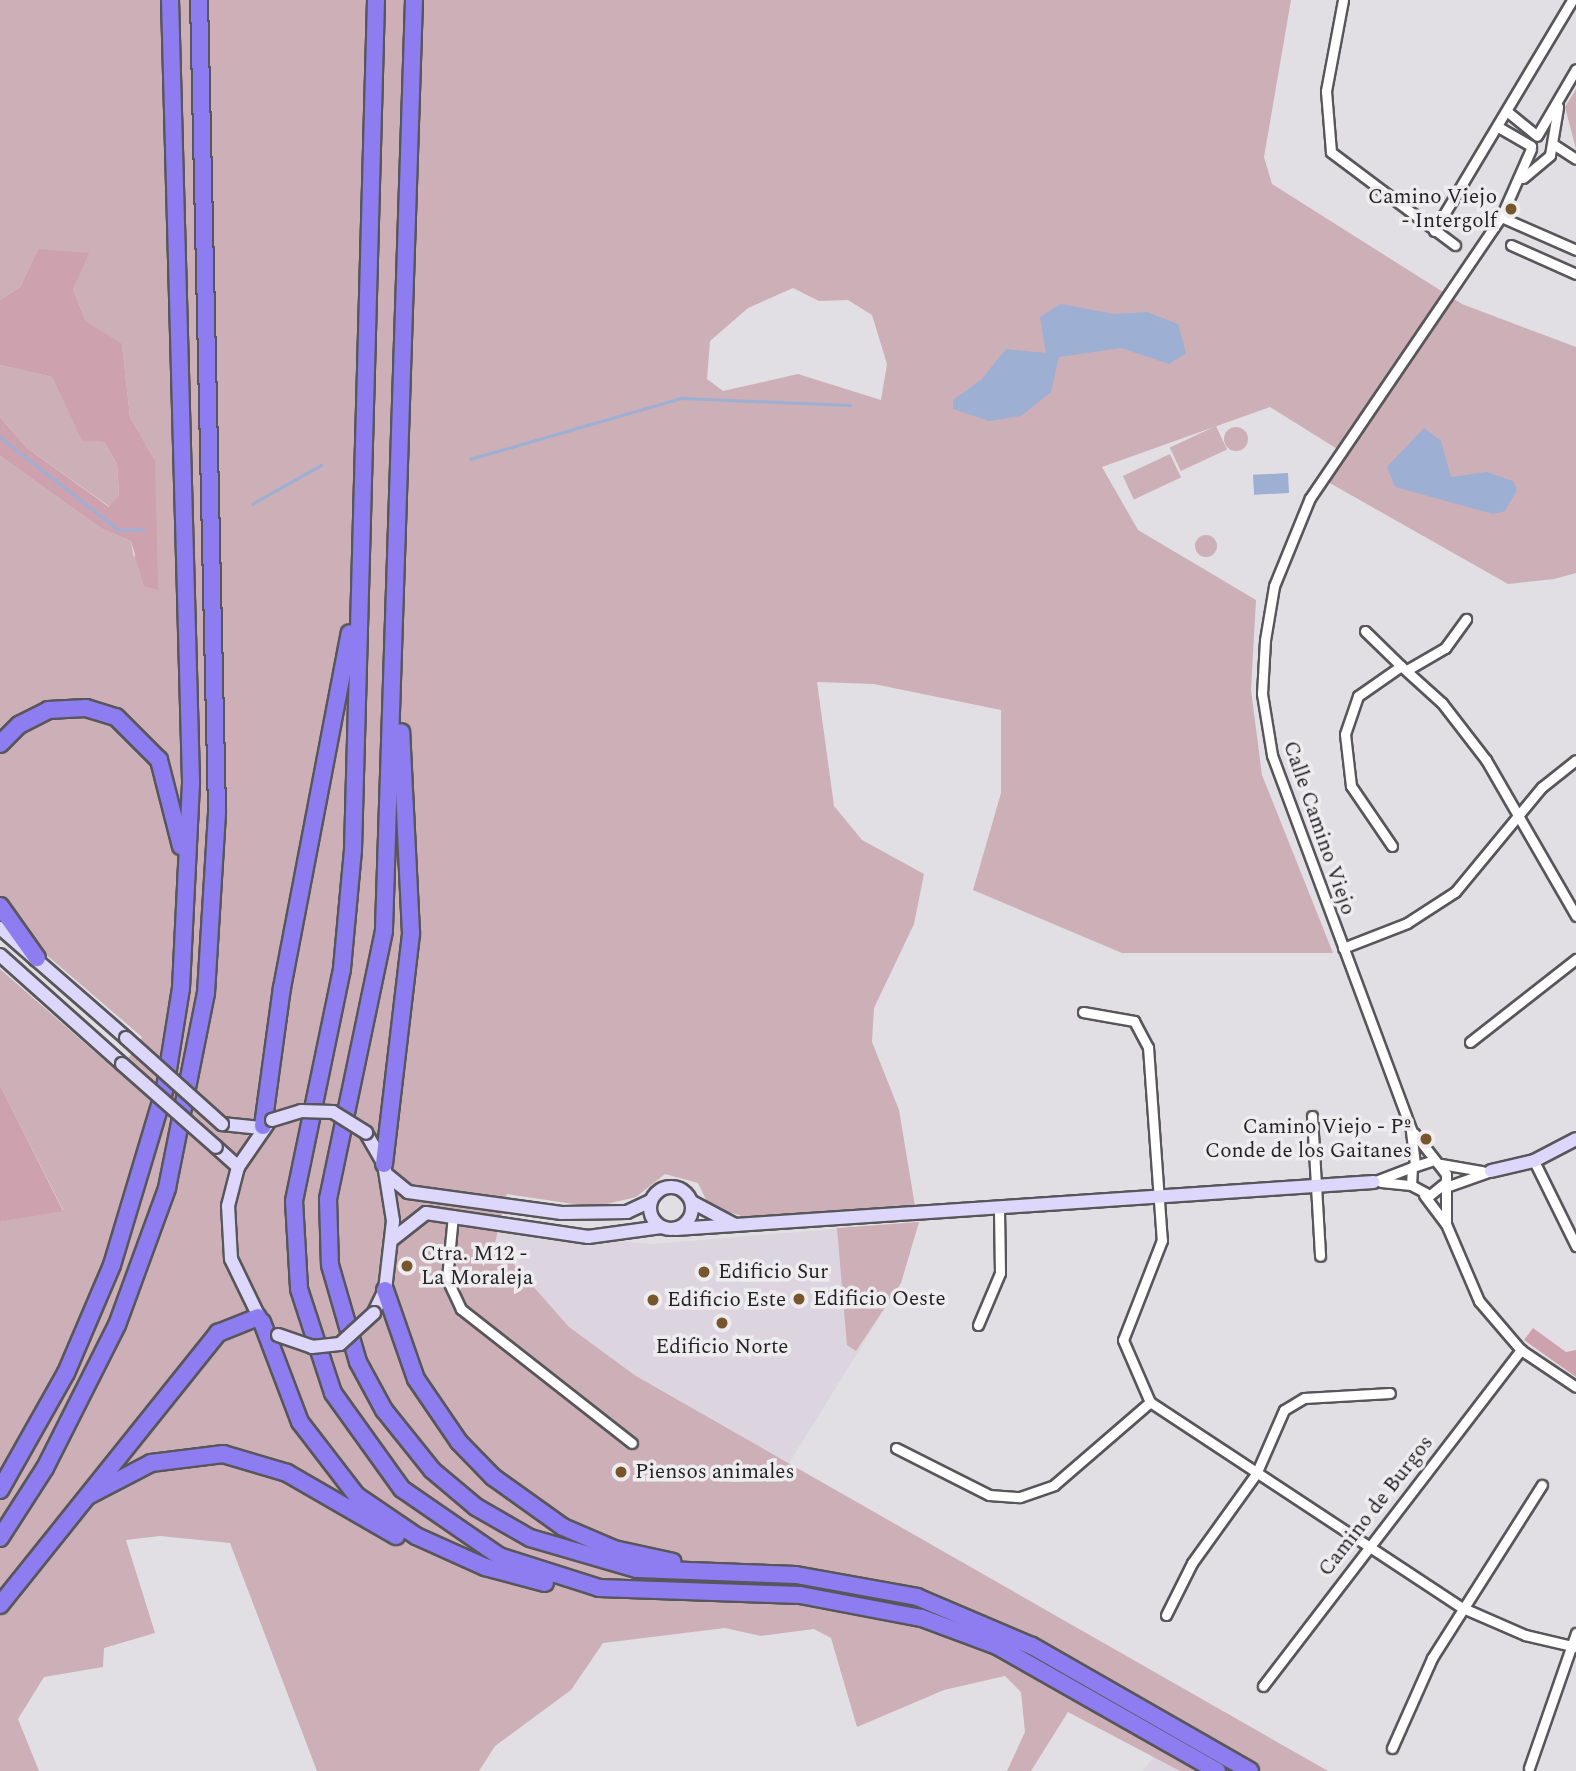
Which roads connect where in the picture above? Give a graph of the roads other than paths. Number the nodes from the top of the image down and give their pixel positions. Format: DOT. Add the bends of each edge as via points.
graph roads {
  1 [pos="170,0"];
  2 [pos="199,0"];
  3 [pos="376,0"];
  4 [pos="415,0"];
  5 [pos="1343,0"];
  6 [pos="1572,0"];
  7 [pos="1576,69"];
  8 [pos="1559,107"];
  9 [pos="1509,113"];
  10 [pos="1500,128"];
  11 [pos="1538,135"];
  12 [pos="1553,141"];
  13 [pos="1531,148"];
  14 [pos="1548,156"];
  15 [pos="1576,160"];
  16 [pos="1521,179"];
  17 [pos="1501,217"];
  18 [pos="1434,231"];
  19 [pos="1455,245"];
  20 [pos="1511,245"];
  21 [pos="1576,250"];
  22 [pos="1576,274"];
  23 [pos="359,544"];
  24 [pos="1465,619"];
  25 [pos="1365,631"];
  26 [pos="1404,668"];
  27 [pos="394,686"];
  28 [pos="0,744"];
  29 [pos="1576,760"];
  30 [pos="1518,814"];
  31 [pos="1392,846"];
  32 [pos="0,905"];
  33 [pos="1576,916"];
  34 [pos="0,928"];
  35 [pos="1343,948"];
  36 [pos="0,955"];
  37 [pos="37,958"];
  38 [pos="1576,959"];
  39 [pos="1083,1013"];
  40 [pos="1470,1042"];
  41 [pos="165,1088"];
  42 [pos="1311,1116"];
  43 [pos="265,1125"];
  44 [pos="1411,1129"];
  45 [pos="1576,1139"];
  46 [pos="1534,1161"];
  47 [pos="1437,1162"];
  48 [pos="1413,1166"];
  49 [pos="238,1167"];
  50 [pos="385,1169"];
  51 [pos="1491,1171"];
  52 [pos="1373,1182"];
  53 [pos="1411,1185"];
  54 [pos="1316,1186"];
  55 [pos="1444,1186"];
  56 [pos="1423,1195"];
  57 [pos="1161,1197"];
  58 [pos="651,1201"];
  59 [pos="692,1202"];
  60 [pos="999,1210"];
  61 [pos="453,1215"];
  62 [pos="1446,1224"];
  63 [pos="739,1226"];
  64 [pos="661,1227"];
  65 [pos="676,1229"];
  66 [pos="393,1239"];
  67 [pos="1576,1246"];
  68 [pos="1321,1256"];
  69 [pos="385,1290"];
  70 [pos="260,1320"];
  71 [pos="978,1325"];
  72 [pos="1521,1350"];
  73 [pos="1576,1387"];
  74 [pos="1390,1393"];
  75 [pos="1150,1402"];
  76 [pos="632,1443"];
  77 [pos="896,1448"];
  78 [pos="1256,1474"];
  79 [pos="1542,1485"];
  80 [pos="0,1490"];
  81 [pos="88,1496"];
  82 [pos="0,1538"];
  83 [pos="1367,1543"];
  84 [pos="485,1567"];
  85 [pos="706,1572"];
  86 [pos="599,1588"];
  87 [pos="0,1605"];
  88 [pos="1463,1608"];
  89 [pos="1166,1615"];
  90 [pos="1576,1633"];
  91 [pos="1574,1647"];
  92 [pos="1263,1686"];
  93 [pos="1392,1748"];
  94 [pos="1530,1768"];
  95 [pos="1217,1771"];
  96 [pos="1250,1771"];
  1 -- 41 [label="highway" via="191,794 188,914"];
  2 -- 82 [label="highway" via="217,811 206,993 170,1177 117,1325 45,1468"];
  3 -- 23 [label="highway"];
  4 -- 27 [label="highway"];
  5 -- 18 [label="street" via="1325,91 1331,152"];
  6 -- 9 [label="street"];
  7 -- 8 [label="street"];
  8 -- 11 [label="street"];
  8 -- 12 [label="street"];
  9 -- 10 [label="street"];
  9 -- 11 [label="street"];
  10 -- 13 [label="street"];
  10 -- 18 [label="street"];
  11 -- 12 [label="street"];
  11 -- 13 [label="street, Calle Camino Viejo"];
  12 -- 14 [label="street"];
  12 -- 15 [label="street"];
  13 -- 14 [label="street"];
  13 -- 16 [label="street, Calle Camino Viejo"];
  14 -- 15 [label="street"];
  14 -- 16 [label="street, Calle Camino Viejo"];
  16 -- 17 [label="street, Calle Camino Viejo"];
  17 -- 21 [label="street"];
  17 -- 35 [label="street, Calle Camino Viejo" via="1310,498 1274,586 1262,694 1272,755"];
  18 -- 19 [label="street"];
  20 -- 22 [label="street"];
  23 -- 43 [label="highway" via="347,656 282,988"];
  23 -- 86 [label="highway" via="353,850 342,969 294,1201 295,1258 306,1324 333,1393 402,1489 499,1556"];
  24 -- 26 [label="street" via="1445,648"];
  25 -- 26 [label="street"];
  26 -- 30 [label="street" via="1464,730"];
  26 -- 31 [label="street" via="1358,696 1345,734 1351,786"];
  27 -- 50 [label="highway" via="411,864 411,933"];
  27 -- 85 [label="highway" via="379,974 328,1199 330,1265 344,1326 371,1387 404,1438 476,1507 578,1556 637,1569"];
  28 -- 41 [label="highway" via="31,717 86,708 128,725 159,760 181,839"];
  29 -- 30 [label="street"];
  30 -- 33 [label="street"];
  30 -- 35 [label="street" via="1455,892 1408,923"];
  32 -- 37 [label="highway"];
  34 -- 37 [label="street"];
  35 -- 44 [label="street, Calle Camino Viejo"];
  36 -- 49 [label="street, bridge"];
  37 -- 43 [label="street, bridge" via="222,1124"];
  38 -- 40 [label="street"];
  39 -- 57 [label="street" via="1121,1015 1144,1032"];
  41 -- 80 [label="highway" via="112,1265 66,1373"];
  42 -- 54 [label="street"];
  43 -- 49 [label="street"];
  43 -- 50 [label="street, bridge" via="301,1111 333,1112 366,1133"];
  44 -- 47 [label="street, Calle Camino Viejo"];
  44 -- 48 [label="street, Calle Camino Viejo"];
  45 -- 46 [label="street"];
  46 -- 51 [label="street"];
  46 -- 67 [label="street"];
  47 -- 48 [label="street"];
  47 -- 51 [label="street"];
  47 -- 55 [label="street"];
  48 -- 52 [label="street"];
  48 -- 53 [label="street, Calle Camino Viejo"];
  49 -- 70 [label="street" via="228,1206 231,1259"];
  50 -- 58 [label="street" via="408,1192 562,1213 627,1212"];
  50 -- 66 [label="street"];
  51 -- 55 [label="street"];
  52 -- 53 [label="street"];
  52 -- 54 [label="street"];
  53 -- 56 [label="street"];
  54 -- 57 [label="street"];
  54 -- 68 [label="street"];
  55 -- 56 [label="street"];
  55 -- 62 [label="street"];
  56 -- 62 [label="street"];
  57 -- 60 [label="street"];
  57 -- 75 [label="street" via="1157,1264 1127,1318 1123,1340"];
  58 -- 59 [label="street" via="661,1189 676,1187"];
  58 -- 64 [label="street" via="651,1216"];
  59 -- 63 [label="street"];
  59 -- 65 [label="street" via="690,1219"];
  60 -- 63 [label="street"];
  60 -- 71 [label="street" via="1000,1273"];
  61 -- 64 [label="street" via="588,1237"];
  61 -- 66 [label="street" via="426,1213"];
  61 -- 76 [label="street" via="447,1279 461,1308"];
  62 -- 72 [label="street" via="1479,1301"];
  63 -- 65 [label="street"];
  64 -- 65 [label="street"];
  66 -- 69 [label="street"];
  69 -- 70 [label="street, bridge" via="374,1313 340,1344 312,1347 278,1335"];
  69 -- 85 [label="highway" via="416,1379 459,1442 493,1477 590,1539"];
  70 -- 81 [label="highway" via="218,1333"];
  70 -- 84 [label="highway" via="300,1422 340,1479 390,1521"];
  72 -- 73 [label="street"];
  72 -- 83 [label="street, Camino de Burgos"];
  74 -- 78 [label="street" via="1304,1398 1284,1410"];
  75 -- 77 [label="street" via="1054,1485 1020,1497 989,1495"];
  75 -- 78 [label="street"];
  78 -- 83 [label="street"];
  78 -- 89 [label="street" via="1192,1563"];
  79 -- 88 [label="street"];
  81 -- 84 [label="highway" via="164,1460 234,1456 287,1473 396,1536"];
  81 -- 87 [label="highway"];
  83 -- 88 [label="street"];
  83 -- 92 [label="street, Camino de Burgos"];
  84 -- 86 [label="highway" via="582,1591"];
  85 -- 96 [label="highway" via="842,1580 946,1607 1032,1646"];
  86 -- 95 [label="highway" via="800,1595 908,1614 997,1647"];
  88 -- 91 [label="street" via="1525,1635"];
  88 -- 93 [label="street" via="1432,1658"];
  90 -- 91 [label="street"];
  91 -- 94 [label="street"];
}
